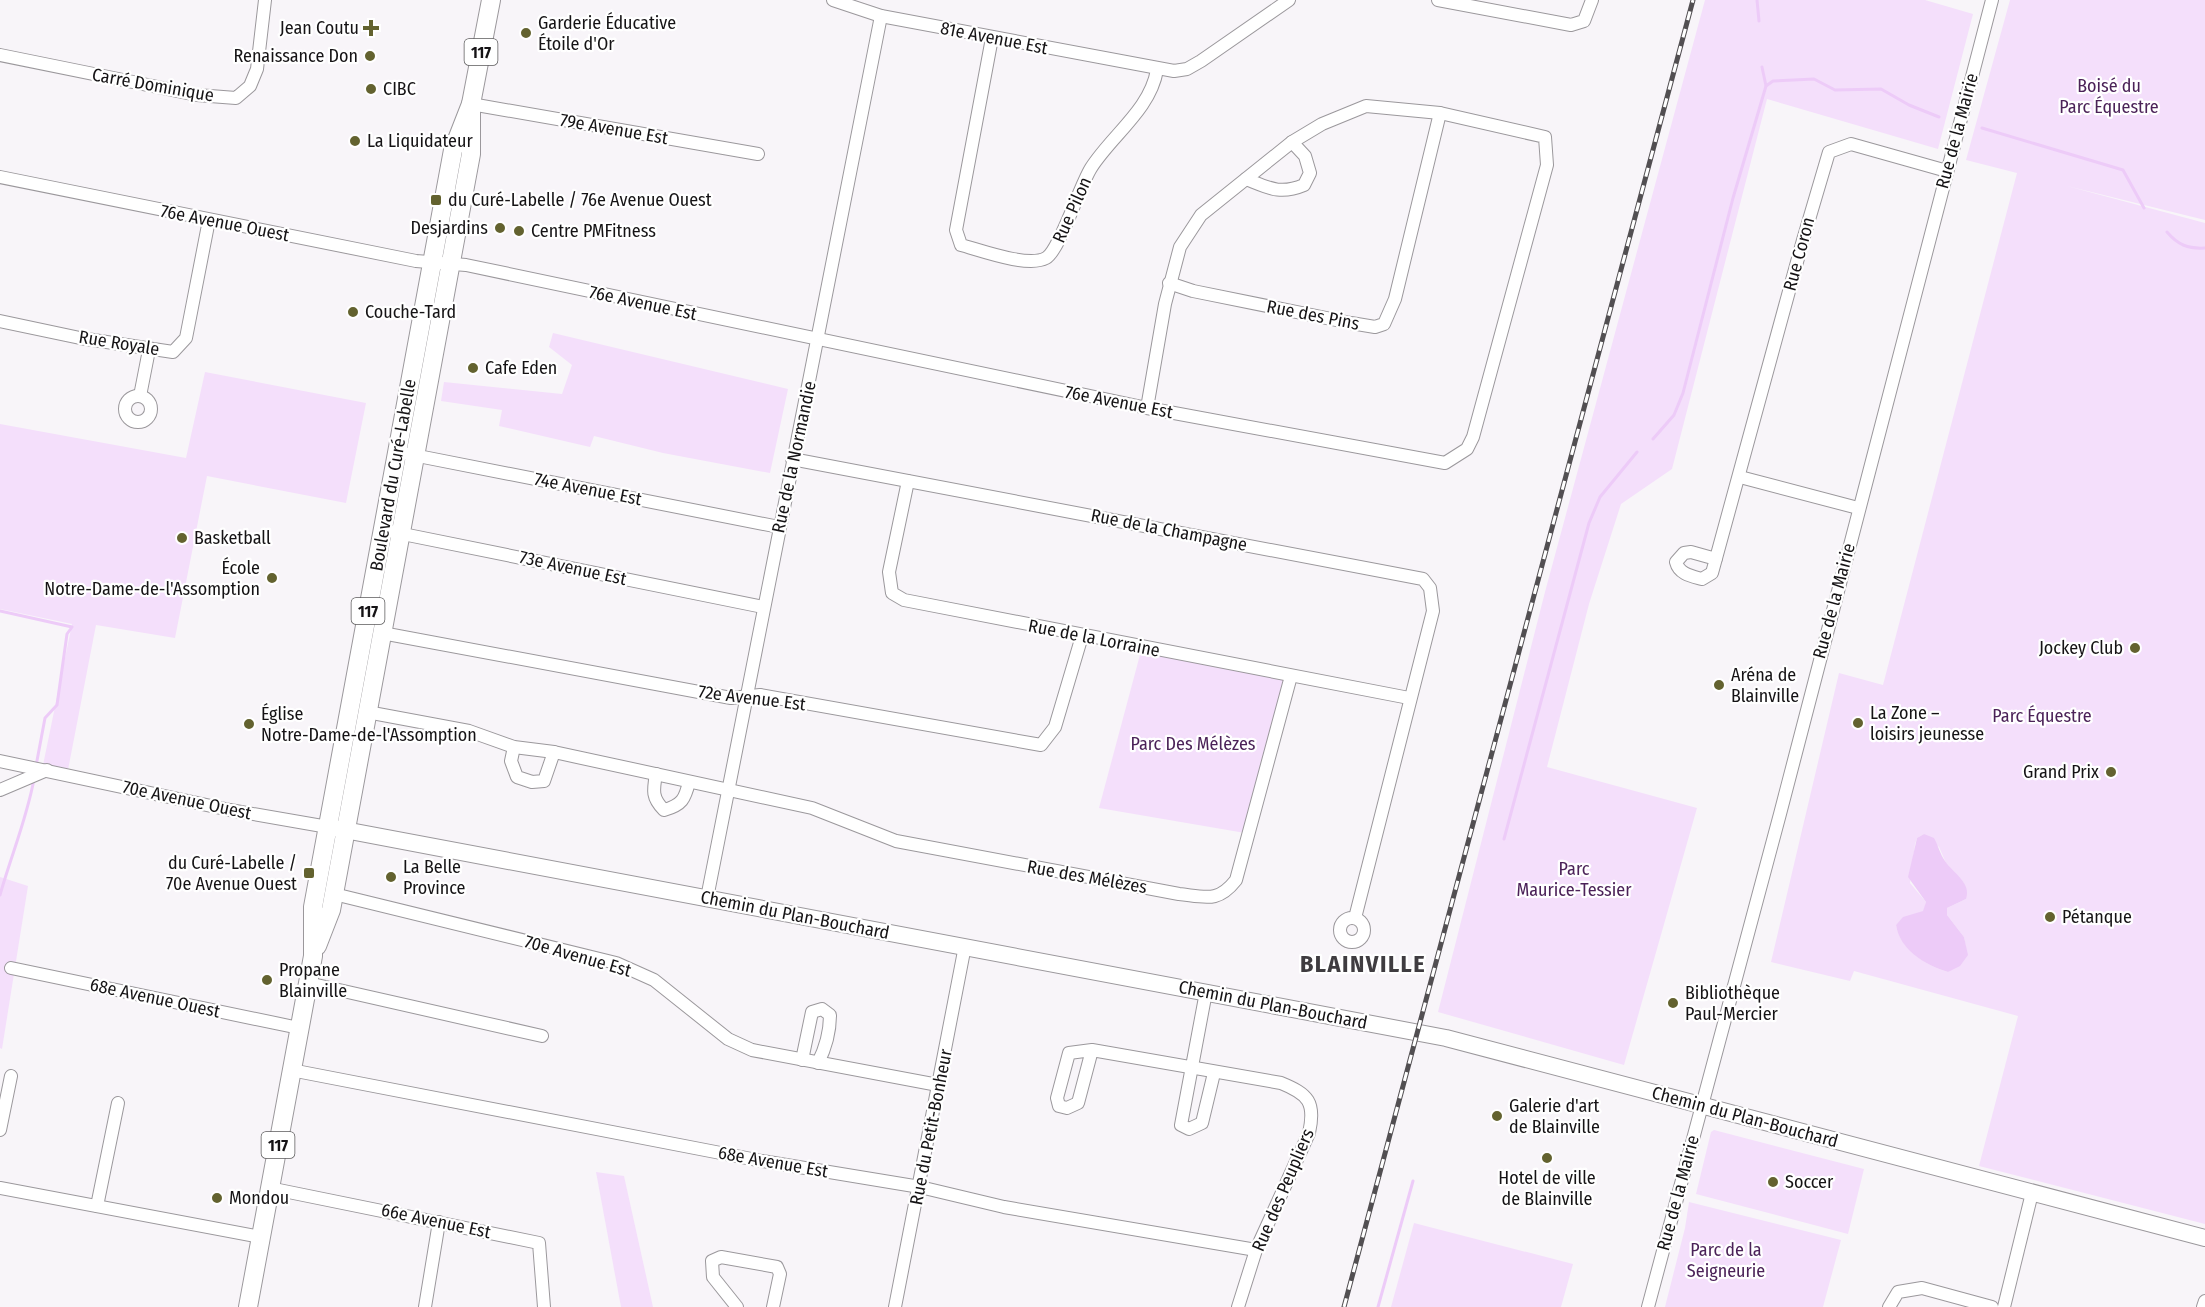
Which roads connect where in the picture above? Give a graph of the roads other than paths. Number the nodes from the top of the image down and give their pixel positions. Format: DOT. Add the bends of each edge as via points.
graph roads {
  1 [pos="265,0"];
  2 [pos="491,0"];
  3 [pos="833,0"];
  4 [pos="1289,0"];
  5 [pos="1438,0"];
  6 [pos="1592,0"];
  7 [pos="1992,0"];
  8 [pos="881,16"];
  9 [pos="992,38"];
  10 [pos="0,55"];
  11 [pos="1157,70"];
  12 [pos="471,104"];
  13 [pos="1440,113"];
  14 [pos="1292,142"];
  15 [pos="758,154"];
  16 [pos="1947,171"];
  17 [pos="0,177"];
  18 [pos="1246,179"];
  19 [pos="209,220"];
  20 [pos="442,263"];
  21 [pos="1169,283"];
  22 [pos="0,321"];
  23 [pos="818,340"];
  24 [pos="149,350"];
  25 [pos="140,396"];
  26 [pos="1147,408"];
  27 [pos="407,453"];
  28 [pos="792,459"];
  29 [pos="1740,477"];
  30 [pos="908,481"];
  31 [pos="1858,508"];
  32 [pos="779,526"];
  33 [pos="392,532"];
  34 [pos="1716,559"];
  35 [pos="763,608"];
  36 [pos="382,633"];
  37 [pos="1082,636"];
  38 [pos="1291,676"];
  39 [pos="746,697"];
  40 [pos="1409,698"];
  41 [pos="368,712"];
  42 [pos="514,747"];
  43 [pos="554,752"];
  44 [pos="0,760"];
  45 [pos="47,770"];
  46 [pos="656,774"];
  47 [pos="689,782"];
  48 [pos="0,790"];
  49 [pos="729,790"];
  50 [pos="337,829"];
  51 [pos="334,894"];
  52 [pos="707,898"];
  53 [pos="1355,918"];
  54 [pos="965,946"];
  55 [pos="313,956"];
  56 [pos="11,968"];
  57 [pos="308,983"];
  58 [pos="1206,992"];
  59 [pos="299,1028"];
  60 [pos="542,1036"];
  61 [pos="1092,1050"];
  62 [pos="802,1060"];
  63 [pos="818,1063"];
  64 [pos="1193,1068"];
  65 [pos="291,1070"];
  66 [pos="1214,1073"];
  67 [pos="11,1076"];
  68 [pos="938,1085"];
  69 [pos="118,1103"];
  70 [pos="1701,1105"];
  71 [pos="0,1130"];
  72 [pos="920,1187"];
  73 [pos="0,1188"];
  74 [pos="270,1188"];
  75 [pos="2032,1193"];
  76 [pos="97,1206"];
  77 [pos="439,1222"];
  78 [pos="261,1237"];
  79 [pos="2205,1238"];
  80 [pos="1256,1250"];
  81 [pos="2205,1301"];
  82 [pos="248,1307"];
  83 [pos="425,1307"];
  84 [pos="544,1307"];
  85 [pos="737,1307"];
  86 [pos="773,1307"];
  87 [pos="895,1307"];
  88 [pos="1238,1307"];
  89 [pos="1648,1307"];
  90 [pos="1890,1307"];
  91 [pos="1992,1307"];
  92 [pos="2004,1307"];
  93 [pos="2203,1307"];
  1 -- 10 [label="street, Carré Dominique" via="257,69 250,86 236,98 197,95"];
  2 -- 12 [label="main road, Boulevard du Curé-Labelle / 117"];
  3 -- 8 [label="street, 81e Avenue Est"];
  4 -- 11 [label="street" via="1187,69"];
  5 -- 6 [label="street" via="1571,25 1584,21"];
  7 -- 16 [label="street, Rue de la Mairie"];
  8 -- 9 [label="street, 81e Avenue Est"];
  8 -- 23 [label="street, Rue de la Normandie"];
  9 -- 11 [label="street, 81e Avenue Est"];
  9 -- 11 [label="street, Rue Pilon" via="956,230 961,245 1000,256 1035,262 1055,249 1091,168 1151,92"];
  12 -- 15 [label="street, 79e Avenue Est"];
  12 -- 20 [label="main road, Boulevard du Curé-Labelle / 117" via="453,150"];
  13 -- 14 [label="street" via="1366,106 1322,124"];
  13 -- 21 [label="street, Rue des Pins" via="1395,299 1384,324 1375,327 1330,319"];
  13 -- 26 [label="street, 76e Avenue Est" via="1545,137 1547,165 1467,449 1445,463 1422,461"];
  14 -- 18 [label="street"];
  14 -- 18 [label="street" via="1305,156 1310,173 1304,185 1289,191 1273,190"];
  16 -- 29 [label="street, Rue Coron" via="1851,144 1829,152"];
  16 -- 31 [label="street, Rue de la Mairie"];
  17 -- 19 [label="street, 76e Avenue Ouest"];
  18 -- 21 [label="street" via="1201,215 1180,247"];
  19 -- 20 [label="street, 76e Avenue Ouest"];
  19 -- 24 [label="street, Rue Royale" via="186,338 173,352"];
  20 -- 23 [label="street, 76e Avenue Est"];
  20 -- 27 [label="main road, Boulevard du Curé-Labelle / 117"];
  21 -- 26 [label="street"];
  22 -- 24 [label="street, Rue Royale"];
  23 -- 26 [label="street, 76e Avenue Est"];
  23 -- 28 [label="street, Rue de la Normandie"];
  24 -- 25 [label="street"];
  27 -- 32 [label="street, 74e Avenue Est"];
  27 -- 33 [label="main road, Boulevard du Curé-Labelle / 117"];
  28 -- 30 [label="street, Rue de la Champagne"];
  28 -- 32 [label="street, Rue de la Normandie"];
  29 -- 31 [label="street"];
  29 -- 34 [label="street, Rue Coron"];
  30 -- 37 [label="street, Rue de la Lorraine" via="889,572 892,593 904,600"];
  30 -- 40 [label="street, Rue de la Champagne" via="1423,579 1430,588 1433,611"];
  31 -- 70 [label="street, Rue de la Mairie"];
  32 -- 35 [label="street, Rue de la Normandie"];
  33 -- 35 [label="street, 73e Avenue Est"];
  33 -- 36 [label="main road, Boulevard du Curé-Labelle / 117"];
  33 -- 50 [label="main road, Boulevard du Curé-Labelle / 117"];
  35 -- 39 [label="street, Rue de la Normandie"];
  36 -- 39 [label="street, 72e Avenue Est" via="731,698"];
  36 -- 41 [label="main road, Boulevard du Curé-Labelle / 117"];
  37 -- 38 [label="street, Rue de la Lorraine"];
  37 -- 39 [label="street, 72e Avenue Est" via="1055,728 1041,746 760,695"];
  38 -- 40 [label="street, Rue de la Lorraine"];
  38 -- 49 [label="street, Rue des Mélèzes" via="1236,880 1225,894 1212,897 896,841 812,808"];
  39 -- 49 [label="street, Rue de la Normandie"];
  40 -- 53 [label="street"];
  41 -- 42 [label="street, Rue des Mélèzes" via="468,731"];
  41 -- 50 [label="main road, Boulevard du Curé-Labelle / 117"];
  42 -- 43 [label="street, Rue des Mélèzes"];
  42 -- 43 [label="street" via="511,761 517,777 532,782 544,781"];
  43 -- 46 [label="street, Rue des Mélèzes"];
  44 -- 45 [label="street, 70e Avenue Ouest"];
  45 -- 48 [label="street"];
  45 -- 50 [label="street, 70e Avenue Ouest"];
  46 -- 47 [label="street, Rue des Mélèzes"];
  46 -- 47 [label="street" via="652,792 664,810 685,800"];
  47 -- 49 [label="street, Rue des Mélèzes"];
  49 -- 52 [label="street, Rue de la Normandie"];
  50 -- 51 [label="main road, Boulevard du Curé-Labelle / 117"];
  50 -- 52 [label="street, Chemin du Plan-Bouchard"];
  50 -- 55 [label="main road, Boulevard du Curé-Labelle / 117" via="313,907"];
  51 -- 55 [label="main road, Boulevard du Curé-Labelle / 117"];
  51 -- 62 [label="street, 70e Avenue Est" via="615,963 654,980 728,1039 752,1050"];
  52 -- 54 [label="street, Chemin du Plan-Bouchard"];
  54 -- 58 [label="street, Chemin du Plan-Bouchard"];
  54 -- 68 [label="street, Rue du Petit-Bonheur"];
  55 -- 57 [label="main road, Boulevard du Curé-Labelle / 117"];
  56 -- 59 [label="street, 68e Avenue Ouest"];
  57 -- 59 [label="main road, Boulevard du Curé-Labelle / 117"];
  57 -- 60 [label="street"];
  58 -- 64 [label="street"];
  58 -- 70 [label="street, Chemin du Plan-Bouchard" via="1446,1038"];
  59 -- 65 [label="main road, Boulevard du Curé-Labelle / 117"];
  61 -- 61 [label="street" via="1069,1053 1057,1098 1059,1106 1067,1108 1078,1103"];
  61 -- 64 [label="street, Rue des Peupliers"];
  62 -- 63 [label="street, 70e Avenue Est"];
  62 -- 63 [label="street" via="812,1012 822,1010 830,1015 830,1024 827,1045"];
  63 -- 68 [label="street, 70e Avenue Est"];
  64 -- 66 [label="street, Rue des Peupliers"];
  64 -- 66 [label="street" via="1181,1125 1189,1129 1202,1123"];
  65 -- 72 [label="street, 68e Avenue Est" via="762,1161"];
  65 -- 74 [label="main road, Boulevard du Curé-Labelle / 117"];
  66 -- 80 [label="street, Rue des Peupliers" via="1281,1083 1302,1092 1310,1103 1309,1133"];
  67 -- 71 [label="street"];
  68 -- 72 [label="street, Rue du Petit-Bonheur"];
  69 -- 76 [label="street"];
  70 -- 75 [label="street, Chemin du Plan-Bouchard"];
  70 -- 89 [label="street, Rue de la Mairie"];
  72 -- 80 [label="street, 68e Avenue Est" via="1004,1207"];
  72 -- 87 [label="street, Rue du Petit-Bonheur"];
  73 -- 76 [label="street"];
  74 -- 77 [label="street, 66e Avenue Est"];
  74 -- 78 [label="main road, Boulevard du Curé-Labelle / 117"];
  75 -- 79 [label="street, Chemin du Plan-Bouchard"];
  75 -- 92 [label="street"];
  76 -- 78 [label="street"];
  77 -- 83 [label="street"];
  77 -- 84 [label="street, 66e Avenue Est" via="538,1243"];
  78 -- 82 [label="main road, Boulevard du Curé-Labelle / 117"];
  80 -- 88 [label="street, Rue des Peupliers"];
  81 -- 93 [label="street"];
  85 -- 86 [label="street" via="713,1277 712,1261 721,1257 777,1267 780,1274"];
  90 -- 91 [label="street" via="1898,1292 1922,1288"];
}
